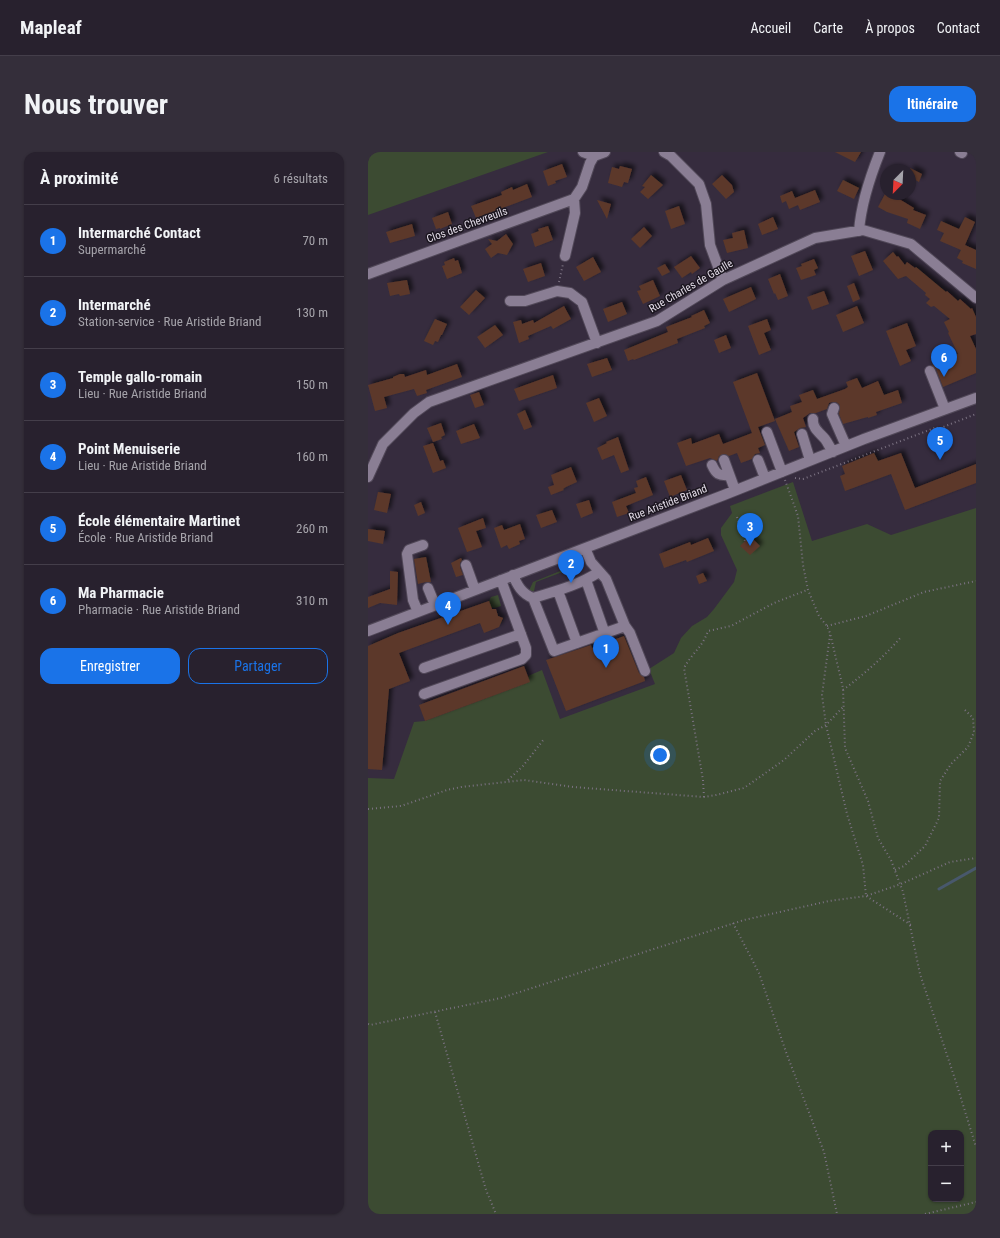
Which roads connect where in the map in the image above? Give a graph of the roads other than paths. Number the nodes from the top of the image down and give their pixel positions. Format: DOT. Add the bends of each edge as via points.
graph roads {
  1 [pos="583,152"];
  2 [pos="605,152"];
  3 [pos="664,152"];
  4 [pos="880,152"];
  5 [pos="594,156"];
  6 [pos="574,199"];
  7 [pos="859,231"];
  8 [pos="565,256"];
  9 [pos="368,274"];
  10 [pos="723,280"];
  11 [pos="976,298"];
  12 [pos="510,301"];
  13 [pos="597,343"];
  14 [pos="930,371"];
  15 [pos="976,398"];
  16 [pos="834,408"];
  17 [pos="945,409"];
  18 [pos="813,419"];
  19 [pos="767,432"];
  20 [pos="802,434"];
  21 [pos="846,446"];
  22 [pos="832,452"];
  23 [pos="724,460"];
  24 [pos="758,460"];
  25 [pos="810,460"];
  26 [pos="712,465"];
  27 [pos="782,472"];
  28 [pos="729,474"];
  29 [pos="368,478"];
  30 [pos="765,478"];
  31 [pos="735,490"];
  32 [pos="423,545"];
  33 [pos="585,548"];
  34 [pos="466,565"];
  35 [pos="599,572"];
  36 [pos="513,575"];
  37 [pos="501,580"];
  38 [pos="586,580"];
  39 [pos="428,588"];
  40 [pos="475,590"];
  41 [pos="558,590"];
  42 [pos="533,598"];
  43 [pos="435,605"];
  44 [pos="418,612"];
  45 [pos="626,626"];
  46 [pos="369,628"];
  47 [pos="521,634"];
  48 [pos="605,634"];
  49 [pos="577,643"];
  50 [pos="424,668"];
  51 [pos="645,672"];
  52 [pos="424,694"];
  1 -- 5 [label="street"];
  2 -- 5 [label="street"];
  3 -- 10 [label="street" via="699,184 706,204 710,245"];
  4 -- 7 [label="street" via="871,176"];
  5 -- 6 [label="street" via="582,187"];
  6 -- 8 [label="street" via="575,213"];
  6 -- 9 [label="street, Clos des Chevreuils"];
  7 -- 10 [label="street, Rue Charles de Gaulle" via="815,238"];
  7 -- 11 [label="street, Rue Charles de Gaulle" via="911,244"];
  10 -- 13 [label="street, Rue Charles de Gaulle" via="657,321"];
  12 -- 13 [label="street" via="525,301 557,291 570,293 582,302"];
  13 -- 29 [label="street, Rue Charles de Gaulle" via="429,402 383,444"];
  14 -- 17 [label="street"];
  15 -- 17 [label="street, Rue Aristide Briand"];
  16 -- 21 [label="street" via="832,414"];
  17 -- 21 [label="street, Rue Aristide Briand"];
  18 -- 22 [label="street" via="816,430 827,441"];
  19 -- 27 [label="street"];
  20 -- 25 [label="street"];
  21 -- 22 [label="street, Rue Aristide Briand"];
  22 -- 25 [label="street, Rue Aristide Briand"];
  23 -- 28 [label="street"];
  24 -- 30 [label="street"];
  25 -- 27 [label="street, Rue Aristide Briand"];
  26 -- 28 [label="street" via="720,475"];
  27 -- 30 [label="street, Rue Aristide Briand"];
  28 -- 31 [label="street"];
  30 -- 31 [label="street, Rue Aristide Briand"];
  31 -- 33 [label="street, Rue Aristide Briand"];
  32 -- 44 [label="street" via="409,550 407,554"];
  33 -- 35 [label="street"];
  33 -- 36 [label="street, Rue Aristide Briand"];
  34 -- 40 [label="street"];
  35 -- 38 [label="street"];
  35 -- 45 [label="street" via="606,579"];
  36 -- 37 [label="street, Rue Aristide Briand"];
  36 -- 42 [label="street" via="525,594"];
  37 -- 40 [label="street, Rue Aristide Briand"];
  37 -- 47 [label="street"];
  38 -- 41 [label="street"];
  38 -- 48 [label="street"];
  39 -- 43 [label="street"];
  40 -- 43 [label="street, Rue Aristide Briand"];
  41 -- 42 [label="street"];
  41 -- 49 [label="street"];
  42 -- 49 [label="street" via="554,651"];
  43 -- 44 [label="street, Rue Aristide Briand"];
  44 -- 46 [label="street, Rue Aristide Briand"];
  45 -- 48 [label="street"];
  45 -- 51 [label="street"];
  47 -- 50 [label="street"];
  47 -- 52 [label="street" via="526,648 526,655 522,659"];
  48 -- 49 [label="street"];
}
